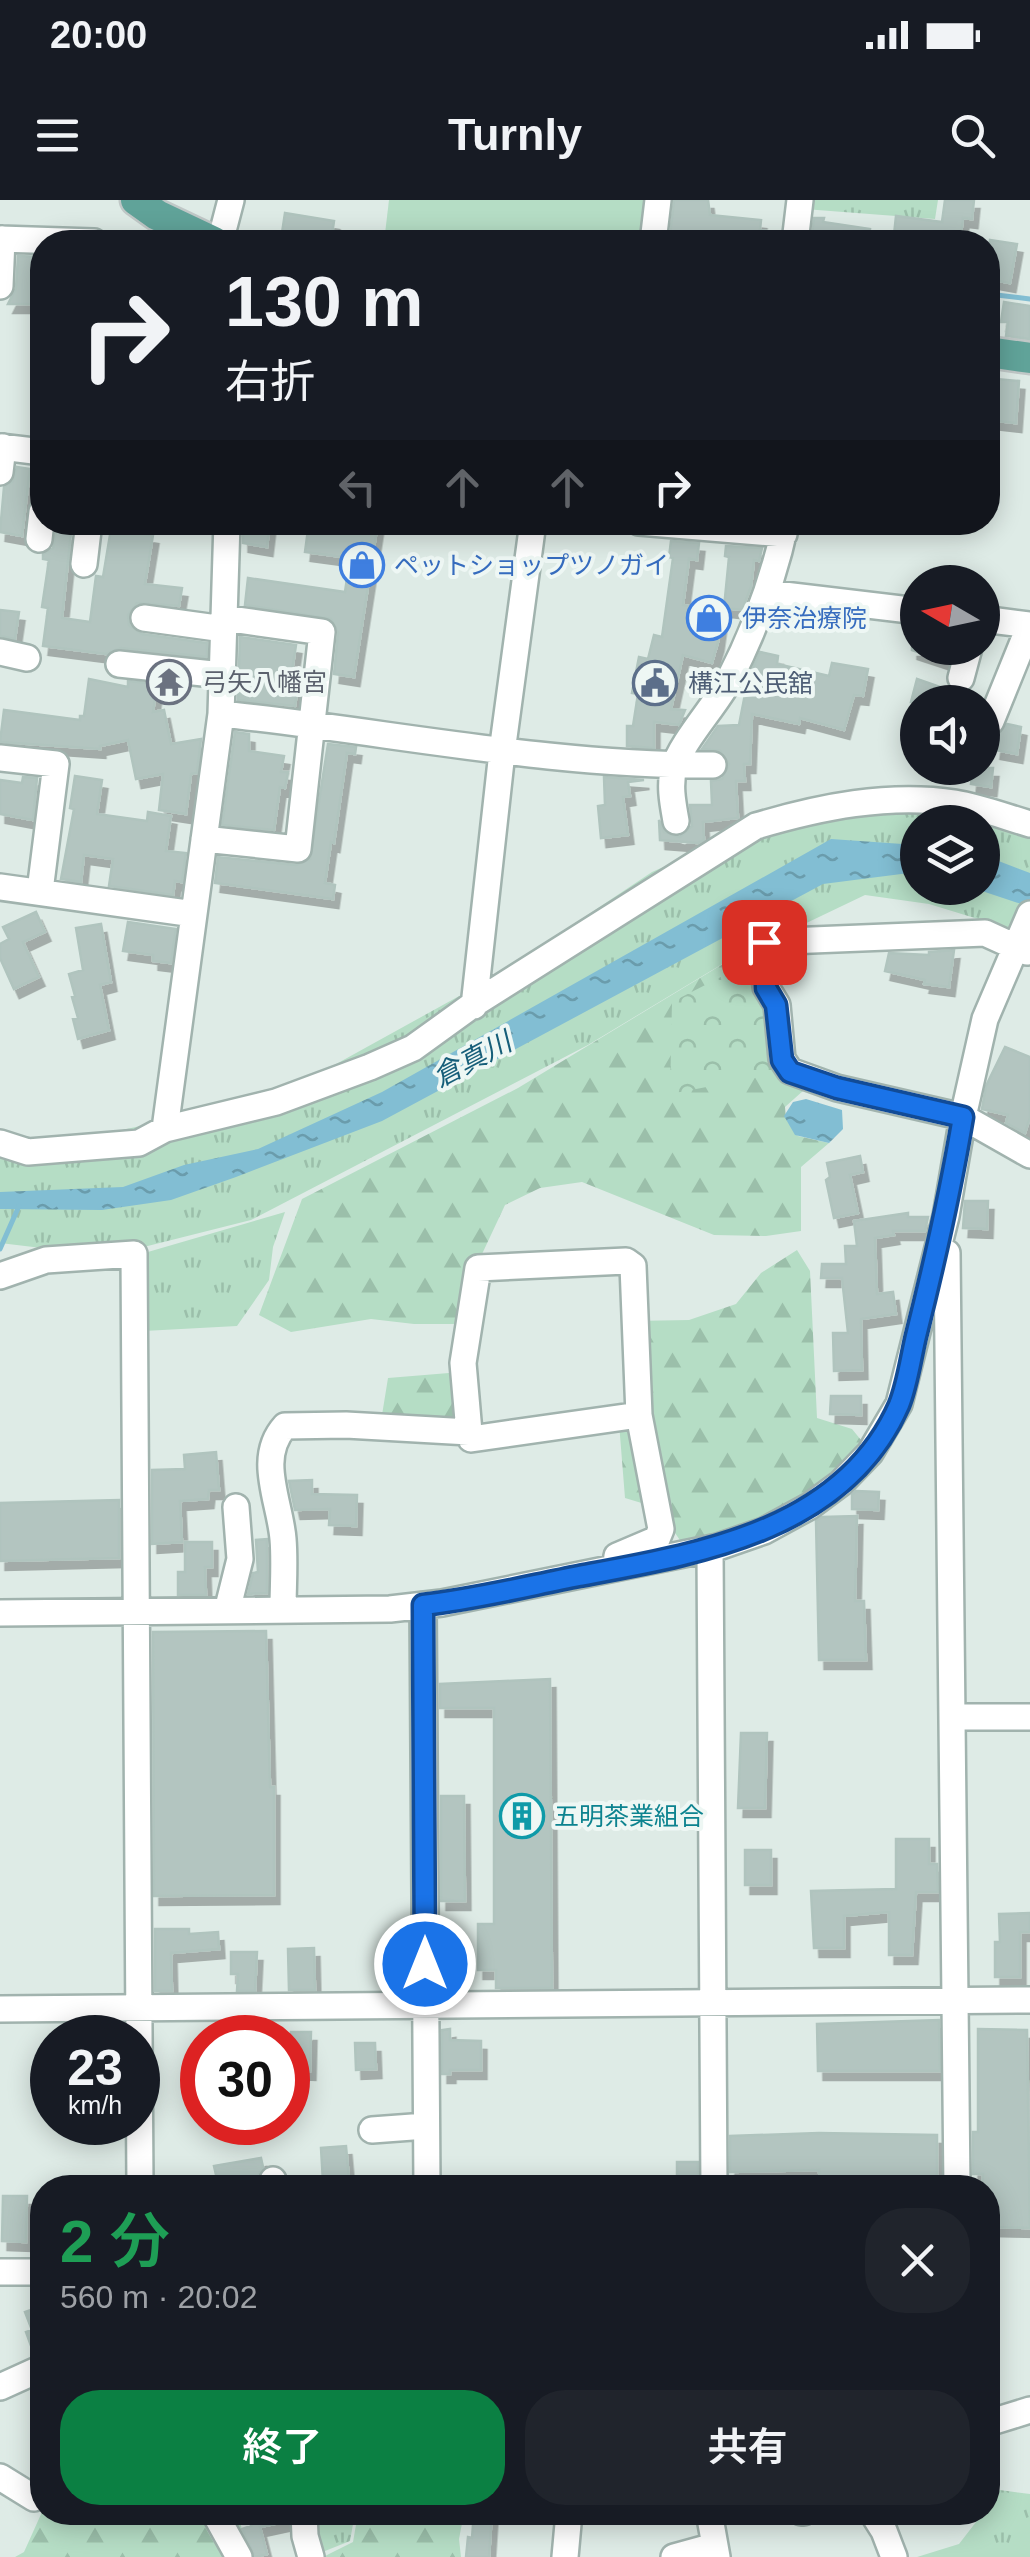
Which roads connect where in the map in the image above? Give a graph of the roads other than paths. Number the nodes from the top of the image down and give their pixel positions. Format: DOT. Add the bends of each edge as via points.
graph roads {
  1 [pos="136,200"];
  2 [pos="231,200"];
  3 [pos="658,200"];
  4 [pos="800,200"];
  5 [pos="185,230"];
  6 [pos="210,230"];
  7 [pos="654,230"];
  8 [pos="796,230"];
  9 [pos="1,239"];
  10 [pos="30,240"];
  11 [pos="0,286"];
  12 [pos="1000,354"];
  13 [pos="1030,358"];
  14 [pos="30,453"];
  15 [pos="1,455"];
  16 [pos="39,535"];
  17 [pos="87,535"];
  18 [pos="227,535"];
  19 [pos="531,535"];
  20 [pos="783,535"];
  21 [pos="38,539"];
  22 [pos="84,564"];
  23 [pos="767,593"];
  24 [pos="900,609"];
  25 [pos="144,618"];
  26 [pos="1000,621"];
  27 [pos="224,623"];
  28 [pos="1030,625"];
  29 [pos="0,652"];
  30 [pos="27,658"];
  31 [pos="119,664"];
  32 [pos="964,665"];
  33 [pos="222,675"];
  34 [pos="961,678"];
  35 [pos="1000,699"];
  36 [pos="221,714"];
  37 [pos="312,723"];
  38 [pos="502,752"];
  39 [pos="0,758"];
  40 [pos="714,765"];
  41 [pos="674,766"];
  42 [pos="676,822"];
  43 [pos="1030,824"];
  44 [pos="204,839"];
  45 [pos="0,886"];
  46 [pos="40,891"];
  47 [pos="194,914"];
  48 [pos="1024,938"];
  49 [pos="474,1005"];
  50 [pos="963,1117"];
  51 [pos="165,1129"];
  52 [pos="0,1143"];
  53 [pos="1030,1155"];
  54 [pos="946,1216"];
  55 [pos="2,1274"];
  56 [pos="639,1415"];
  57 [pos="469,1432"];
  58 [pos="236,1507"];
  59 [pos="710,1549"];
  60 [pos="615,1570"];
  61 [pos="423,1605"];
  62 [pos="283,1610"];
  63 [pos="227,1611"];
  64 [pos="135,1612"];
  65 [pos="0,1614"];
  66 [pos="1030,1717"];
  67 [pos="953,1718"];
  68 [pos="1030,2000"];
  69 [pos="956,2001"];
  70 [pos="712,2002"];
  71 [pos="425,2004"];
  72 [pos="138,2007"];
  73 [pos="0,2009"];
  74 [pos="426,2126"];
  75 [pos="372,2130"];
  76 [pos="140,2175"];
  77 [pos="427,2175"];
  78 [pos="714,2175"];
  79 [pos="957,2175"];
  80 [pos="0,2272"];
  81 [pos="30,2272"];
  82 [pos="30,2373"];
  83 [pos="0,2386"];
  84 [pos="1030,2410"];
  85 [pos="1000,2419"];
  86 [pos="0,2476"];
  87 [pos="30,2495"];
  88 [pos="221,2525"];
  89 [pos="305,2525"];
  90 [pos="568,2525"];
  91 [pos="711,2525"];
  92 [pos="880,2525"];
  93 [pos="715,2552"];
  94 [pos="239,2557"];
  95 [pos="311,2557"];
  96 [pos="565,2557"];
  97 [pos="674,2557"];
  98 [pos="894,2557"];
  1 -- 5 [label="main road"];
  2 -- 6 [label="street"];
  3 -- 7 [label="street"];
  4 -- 8 [label="street"];
  9 -- 10 [label="street"];
  9 -- 11 [label="street"];
  12 -- 13 [label="main road"];
  14 -- 15 [label="street"];
  16 -- 21 [label="street"];
  17 -- 22 [label="street"];
  18 -- 27 [label="street"];
  19 -- 38 [label="street"];
  20 -- 23 [label="street"];
  23 -- 24 [label="street"];
  23 -- 41 [label="street" via="726,685"];
  25 -- 27 [label="street"];
  26 -- 28 [label="street"];
  27 -- 33 [label="street"];
  27 -- 37 [label="street" via="322,632"];
  28 -- 35 [label="street"];
  29 -- 30 [label="street"];
  31 -- 33 [label="street"];
  32 -- 34 [label="street"];
  33 -- 36 [label="street"];
  36 -- 37 [label="street"];
  36 -- 44 [label="street"];
  37 -- 38 [label="street"];
  37 -- 44 [label="street" via="298,849"];
  38 -- 41 [label="street"];
  38 -- 49 [label="street"];
  39 -- 46 [label="street" via="56,764"];
  40 -- 41 [label="street"];
  41 -- 42 [label="street"];
  43 -- 49 [label="street" via="958,803 899,799 807,811 756,826"];
  44 -- 47 [label="street"];
  45 -- 46 [label="street"];
  46 -- 47 [label="street"];
  47 -- 51 [label="street"];
  48 -- 50 [label="street" via="985,1020"];
  48 -- 50 [label="street" via="764,942 766,988 790,1072"];
  49 -- 51 [label="street" via="413,1048 370,1066 276,1102"];
  50 -- 53 [label="street"];
  50 -- 54 [label="street"];
  51 -- 52 [label="street" via="139,1142 46,1151"];
  54 -- 59 [label="street" via="899,1404 870,1453 810,1506"];
  54 -- 67 [label="street"];
  55 -- 64 [label="street" via="46,1260 134,1254"];
  56 -- 57 [label="street" via="472,1439"];
  56 -- 57 [label="street" via="633,1266 626,1261 478,1268 463,1362"];
  56 -- 60 [label="street" via="661,1530 657,1539 617,1556"];
  57 -- 62 [label="street" via="285,1426 273,1439 270,1459 284,1540"];
  58 -- 63 [label="street" via="240,1559"];
  59 -- 60 [label="street"];
  59 -- 70 [label="street"];
  60 -- 61 [label="street"];
  61 -- 62 [label="street"];
  61 -- 71 [label="street"];
  62 -- 63 [label="street"];
  63 -- 64 [label="street"];
  64 -- 65 [label="street"];
  64 -- 72 [label="street"];
  66 -- 67 [label="street"];
  67 -- 69 [label="street"];
  68 -- 69 [label="street"];
  69 -- 70 [label="street"];
  69 -- 79 [label="street"];
  70 -- 71 [label="street"];
  70 -- 78 [label="street"];
  71 -- 72 [label="street"];
  71 -- 74 [label="street"];
  72 -- 73 [label="street"];
  72 -- 76 [label="street"];
  74 -- 75 [label="street"];
  74 -- 77 [label="street"];
  80 -- 81 [label="street"];
  82 -- 83 [label="street"];
  84 -- 85 [label="street"];
  86 -- 87 [label="street"];
  88 -- 94 [label="street"];
  89 -- 95 [label="street"];
  90 -- 96 [label="street"];
  91 -- 93 [label="street"];
  92 -- 98 [label="street"];
  93 -- 97 [label="street"];
}
